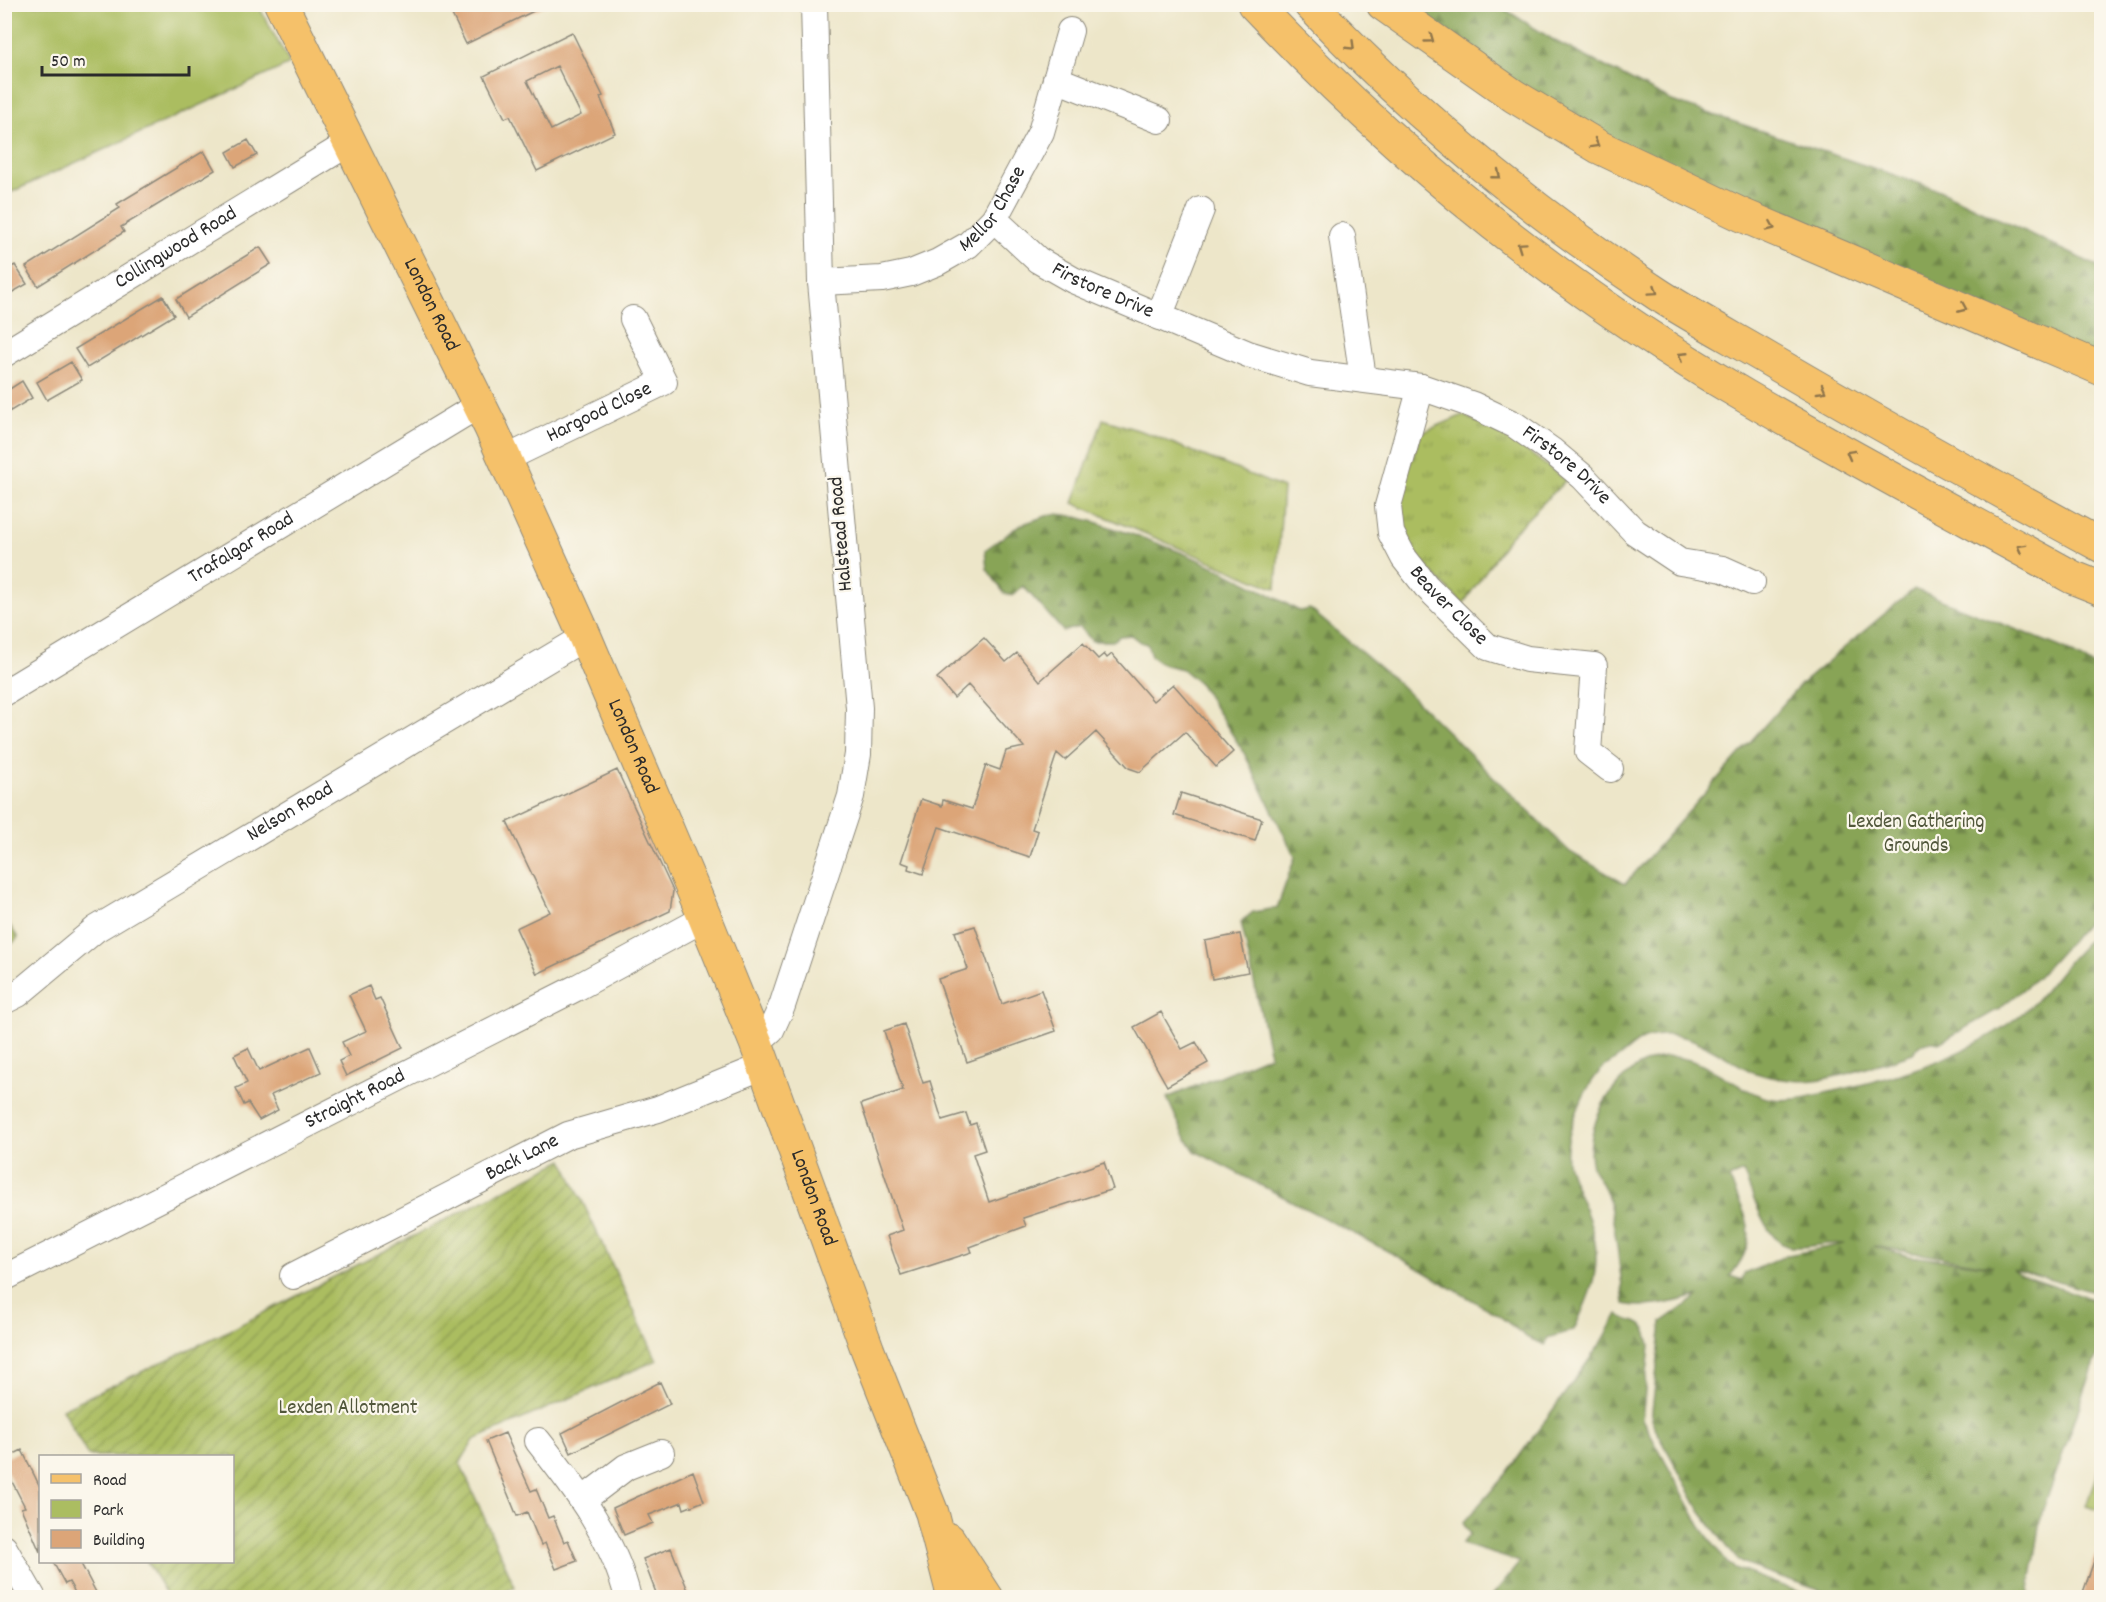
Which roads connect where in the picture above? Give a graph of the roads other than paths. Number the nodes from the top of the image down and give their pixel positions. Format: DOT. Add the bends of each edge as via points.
graph roads {
  1 [pos="281,4"];
  2 [pos="814,4"];
  3 [pos="1254,4"];
  4 [pos="1310,4"];
  5 [pos="1383,4"];
  6 [pos="1070,31"];
  7 [pos="1056,80"];
  8 [pos="1159,120"];
  9 [pos="349,142"];
  10 [pos="1201,210"];
  11 [pos="994,219"];
  12 [pos="1342,236"];
  13 [pos="821,282"];
  14 [pos="1159,317"];
  15 [pos="633,320"];
  16 [pos="4,354"];
  17 [pos="2102,369"];
  18 [pos="1363,378"];
  19 [pos="1421,387"];
  20 [pos="479,405"];
  21 [pos="505,459"];
  22 [pos="2102,546"];
  23 [pos="1752,582"];
  24 [pos="2087,583"];
  25 [pos="2102,599"];
  26 [pos="585,637"];
  27 [pos="4,693"];
  28 [pos="1610,769"];
  29 [pos="705,918"];
  30 [pos="4,1001"];
  31 [pos="760,1054"];
  32 [pos="293,1276"];
  33 [pos="4,1278"];
  34 [pos="538,1441"];
  35 [pos="661,1453"];
  36 [pos="584,1499"];
  37 [pos="932,1513"];
  38 [pos="4,1548"];
  39 [pos="33,1598"];
  40 [pos="628,1598"];
  41 [pos="954,1598"];
  42 [pos="987,1598"];
  1 -- 9 [label="main road, London Road"];
  2 -- 13 [label="street, Halstead Road"];
  24 -- 3 [label="main road, one-way" via="1744,396 1573,283 1507,236 1424,168 1366,117"];
  4 -- 22 [label="main road, one-way" via="1398,93 1455,142 1540,211 1660,295 1936,457"];
  5 -- 17 [label="main road, one-way" via="1514,96 1599,147 1742,215"];
  6 -- 7 [label="street, Mellor Chase"];
  7 -- 8 [label="street"];
  7 -- 11 [label="street, Mellor Chase" via="1041,132"];
  9 -- 16 [label="street, Collingwood Road"];
  9 -- 20 [label="main road, London Road"];
  10 -- 14 [label="street"];
  11 -- 13 [label="street, Mellor Chase" via="968,245 911,273 882,279"];
  11 -- 14 [label="street, Firstore Drive" via="1038,260 1073,280"];
  12 -- 18 [label="street"];
  13 -- 31 [label="street, Halstead Road" via="859,708 858,754 851,796 782,1006"];
  14 -- 18 [label="street, Firstore Drive" via="1310,373"];
  15 -- 21 [label="street, Hargood Close" via="664,382"];
  18 -- 19 [label="street, Firstore Drive"];
  19 -- 23 [label="street, Firstore Drive" via="1473,405 1515,426 1583,477 1635,532 1680,562 1723,569"];
  19 -- 28 [label="street, Beaver Close" via="1388,506 1391,533 1426,586 1488,647 1527,659 1594,666 1588,752"];
  20 -- 21 [label="main road, London Road"];
  20 -- 27 [label="street, Trafalgar Road"];
  21 -- 26 [label="main road, London Road"];
  24 -- 25 [label="main road"];
  26 -- 29 [label="main road, London Road"];
  26 -- 30 [label="street, Nelson Road" via="96,929 18,994"];
  29 -- 31 [label="main road, London Road"];
  29 -- 33 [label="street, Straight Road" via="568,992"];
  31 -- 32 [label="street, Back Lane" via="658,1109 568,1135"];
  31 -- 37 [label="main road, London Road" via="868,1351"];
  34 -- 36 [label="street"];
  35 -- 36 [label="street" via="627,1467"];
  36 -- 40 [label="street" via="618,1567"];
  37 -- 41 [label="main road, London Road"];
  37 -- 42 [label="main road, London Road"];
  38 -- 39 [label="street"];
}
